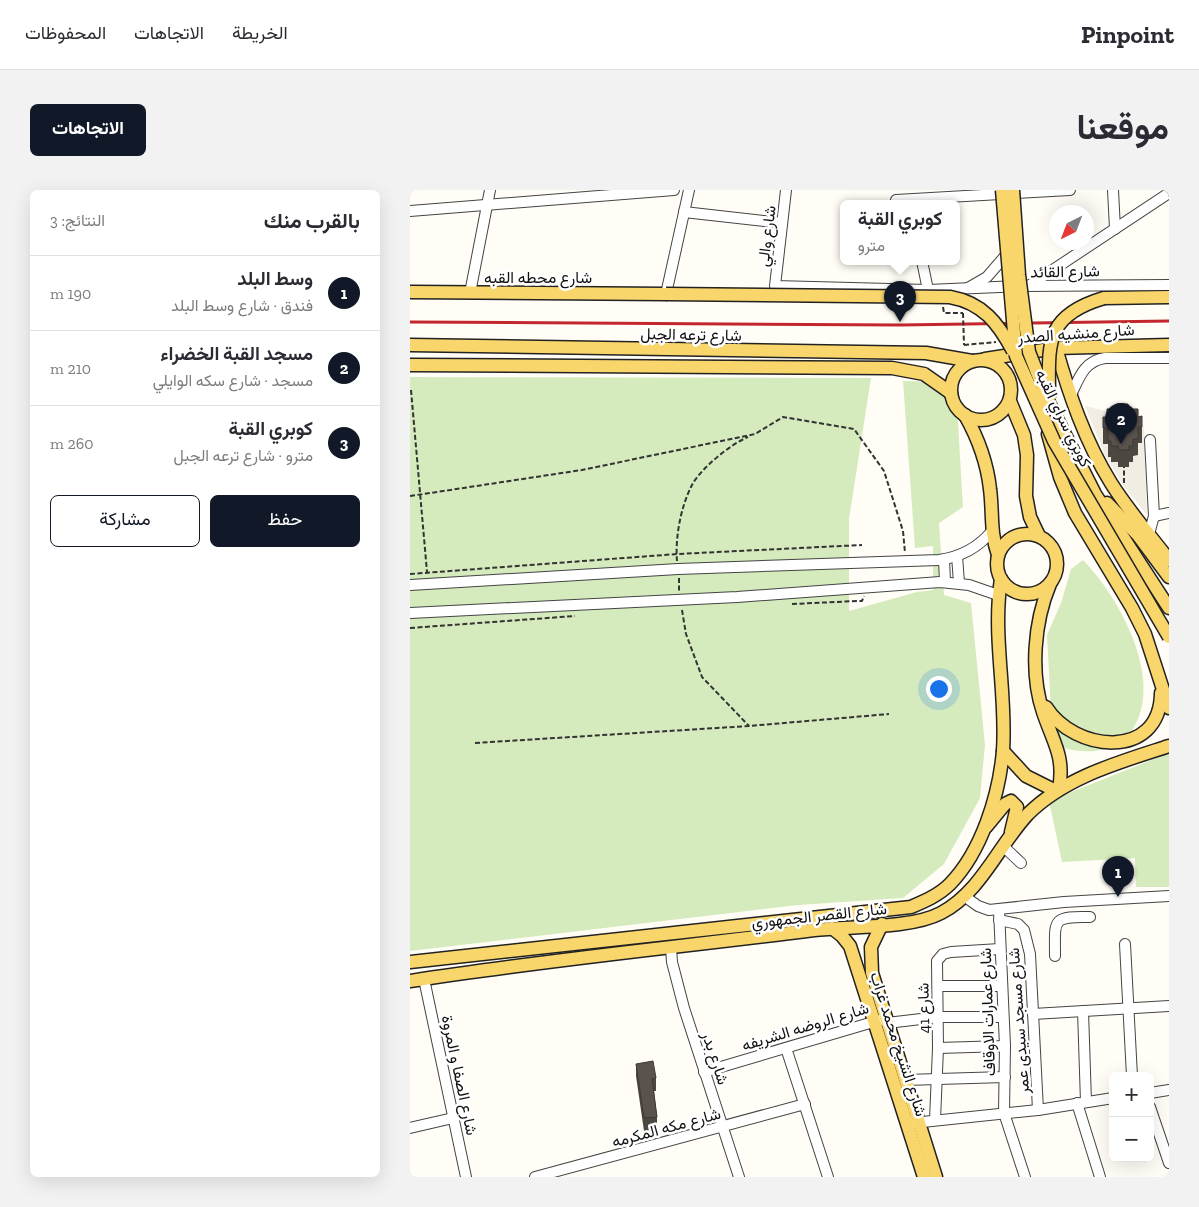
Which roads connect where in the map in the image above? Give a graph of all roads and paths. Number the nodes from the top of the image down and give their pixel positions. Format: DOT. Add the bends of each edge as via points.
graph roads {
  1 [pos="490,190"];
  2 [pos="674,190"];
  3 [pos="688,190"];
  4 [pos="786,190"];
  5 [pos="1070,190"];
  6 [pos="1113,190"];
  7 [pos="1005,191"];
  8 [pos="1169,193"];
  9 [pos="916,200"];
  10 [pos="487,205"];
  11 [pos="410,211"];
  12 [pos="684,212"];
  13 [pos="782,223"];
  14 [pos="1115,229"];
  15 [pos="1006,255"];
  16 [pos="923,265"];
  17 [pos="1169,285"];
  18 [pos="1025,286"];
  19 [pos="928,290"];
  20 [pos="962,290"];
  21 [pos="410,292"];
  22 [pos="470,293"];
  23 [pos="666,294"];
  24 [pos="1169,297"];
  25 [pos="944,313"];
  26 [pos="985,343"];
  27 [pos="410,345"];
  28 [pos="1169,345"];
  29 [pos="467,346"];
  30 [pos="1056,348"];
  31 [pos="807,352"];
  32 [pos="1016,356"];
  33 [pos="1169,358"];
  34 [pos="985,360"];
  35 [pos="972,361"];
  36 [pos="410,365"];
  37 [pos="465,366"];
  38 [pos="807,367"];
  39 [pos="1063,372"];
  40 [pos="1010,380"];
  41 [pos="411,390"];
  42 [pos="951,393"];
  43 [pos="1071,395"];
  44 [pos="1010,400"];
  45 [pos="1049,403"];
  46 [pos="965,415"];
  47 [pos="1045,421"];
  48 [pos="1150,440"];
  49 [pos="1096,494"];
  50 [pos="418,495"];
  51 [pos="410,496"];
  52 [pos="1169,513"];
  53 [pos="1154,516"];
  54 [pos="992,532"];
  55 [pos="1149,534"];
  56 [pos="1039,536"];
  57 [pos="862,544"];
  58 [pos="998,555"];
  59 [pos="957,556"];
  60 [pos="944,560"];
  61 [pos="1169,560"];
  62 [pos="905,561"];
  63 [pos="427,572"];
  64 [pos="410,574"];
  65 [pos="1169,577"];
  66 [pos="1001,580"];
  67 [pos="944,582"];
  68 [pos="959,583"];
  69 [pos="1050,584"];
  70 [pos="410,585"];
  71 [pos="998,595"];
  72 [pos="1169,608"];
  73 [pos="410,613"];
  74 [pos="1169,637"];
  75 [pos="1161,690"];
  76 [pos="1039,694"];
  77 [pos="1169,708"];
  78 [pos="889,714"];
  79 [pos="476,743"];
  80 [pos="1169,746"];
  81 [pos="1003,751"];
  82 [pos="1058,790"];
  83 [pos="983,830"];
  84 [pos="1011,835"];
  85 [pos="1002,846"];
  86 [pos="1022,863"];
  87 [pos="964,896"];
  88 [pos="1169,896"];
  89 [pos="1064,902"];
  90 [pos="999,915"];
  91 [pos="1065,917"];
  92 [pos="1090,917"];
  93 [pos="882,924"];
  94 [pos="832,928"];
  95 [pos="1126,944"];
  96 [pos="671,948"];
  97 [pos="1000,949"];
  98 [pos="1054,956"];
  99 [pos="410,962"];
  100 [pos="424,979"];
  101 [pos="410,981"];
  102 [pos="938,986"];
  103 [pos="1002,986"];
  104 [pos="1169,1006"];
  105 [pos="1129,1008"];
  106 [pos="1083,1011"];
  107 [pos="1033,1014"];
  108 [pos="938,1017"];
  109 [pos="1003,1017"];
  110 [pos="883,1021"];
  111 [pos="1005,1046"];
  112 [pos="786,1048"];
  113 [pos="938,1048"];
  114 [pos="704,1072"];
  115 [pos="1132,1072"];
  116 [pos="1005,1077"];
  117 [pos="937,1078"];
  118 [pos="905,1080"];
  119 [pos="1169,1090"];
  120 [pos="1154,1093"];
  121 [pos="1109,1099"];
  122 [pos="1082,1103"];
  123 [pos="805,1104"];
  124 [pos="1038,1110"];
  125 [pos="1004,1113"];
  126 [pos="1153,1117"];
  127 [pos="453,1118"];
  128 [pos="936,1120"];
  129 [pos="913,1123"];
  130 [pos="724,1127"];
  131 [pos="410,1128"];
  132 [pos="1169,1163"];
  133 [pos="466,1177"];
  134 [pos="534,1177"];
  135 [pos="739,1177"];
  136 [pos="828,1177"];
  137 [pos="924,1177"];
  138 [pos="936,1177"];
  139 [pos="1025,1177"];
  140 [pos="1100,1177"];
  1 -- 10 [label="street"];
  2 -- 10 [label="street"];
  3 -- 12 [label="street"];
  4 -- 13 [label="street, شارع والي"];
  5 -- 7 [label="street"];
  6 -- 14 [label="street"];
  7 -- 9 [label="street"];
  7 -- 15 [label="street"];
  7 -- 32 [label="main road, كوبري سراي القبه, bridge"];
  7 -- 45 [label="main road, كوبري سراي القبه, bridge" via="1029,352"];
  8 -- 14 [label="street"];
  10 -- 11 [label="street"];
  10 -- 22 [label="street"];
  12 -- 13 [label="street"];
  12 -- 23 [label="street"];
  13 -- 19 [label="street, شارع والي" via="775,286"];
  14 -- 18 [label="street"];
  15 -- 18 [label="street" via="1012,275"];
  15 -- 20 [label="street" via="987,276"];
  16 -- 19 [label="street"];
  17 -- 18 [label="street, شارع القائد"];
  18 -- 20 [label="street, شارع القائد"];
  19 -- 20 [label="street"];
  21 -- 22 [label="main road, شارع محطه القبه"];
  22 -- 23 [label="main road, شارع محطه القبه"];
  23 -- 32 [label="main road, شارع محطه القبه, bridge" via="955,298 990,315"];
  24 -- 45 [label="main road, bridge" via="1104,298 1066,316 1053,334 1048,364"];
  25 -- 26 [label="path, bridge" via="963,313 964,345"];
  27 -- 29 [label="main road, شارع ترعه الجبل"];
  28 -- 30 [label="main road, شارع منشيه الصدر"];
  29 -- 31 [label="main road, شارع ترعه الجبل"];
  29 -- 37 [label="main road"];
  30 -- 34 [label="main road, شارع منشيه الصدر"];
  30 -- 39 [label="main road"];
  31 -- 35 [label="main road, شارع ترعه الجبل" via="937,354"];
  31 -- 38 [label="main road"];
  32 -- 47 [label="main road, كوبري سراي القبه, bridge"];
  33 -- 43 [label="street" via="1096,360 1083,371"];
  34 -- 35 [label="main road"];
  34 -- 40 [label="main road" via="998,364"];
  35 -- 42 [label="main road" via="956,373"];
  36 -- 37 [label="main road, شارع ترعه الجبل"];
  37 -- 38 [label="main road, شارع ترعه الجبل"];
  38 -- 42 [label="main road, شارع ترعه الجبل" via="908,370 931,378"];
  39 -- 40 [label="main road" via="1045,369"];
  39 -- 43 [label="main road"];
  40 -- 44 [label="main road"];
  41 -- 50 [label="path"];
  42 -- 46 [label="main road" via="955,405"];
  43 -- 55 [label="main road" via="1103,470"];
  44 -- 46 [label="main road" via="1002,412 991,419 977,420"];
  44 -- 56 [label="main road" via="1024,434 1026,496 1030,517"];
  45 -- 49 [label="main road, كوبري سراي القبه"];
  46 -- 54 [label="main road" via="985,464"];
  47 -- 74 [label="main road, كوبري سراي القبه, bridge" via="1096,516"];
  47 -- 75 [label="main road, bridge" via="1067,495 1084,530 1139,621"];
  48 -- 53 [label="street"];
  49 -- 65 [label="main road" via="1127,522"];
  49 -- 72 [label="main road, كوبري سراي القبه"];
  50 -- 51 [label="path"];
  50 -- 62 [label="path" via="582,470 755,434 783,417 854,429 884,471 903,531"];
  50 -- 63 [label="path"];
  52 -- 53 [label="street"];
  53 -- 55 [label="street"];
  54 -- 58 [label="main road"];
  54 -- 59 [label="street" via="980,544"];
  55 -- 61 [label="main road"];
  56 -- 58 [label="main road" via="1014,536"];
  56 -- 69 [label="main road" via="1056,554 1056,573"];
  57 -- 63 [label="path"];
  58 -- 66 [label="main road"];
  59 -- 60 [label="street"];
  59 -- 68 [label="street"];
  60 -- 62 [label="street"];
  60 -- 67 [label="street"];
  62 -- 70 [label="street" via="678,569"];
  63 -- 64 [label="path"];
  66 -- 69 [label="main road" via="1010,589 1027,594 1040,592"];
  66 -- 71 [label="main road, شارع القصر الجمهوري"];
  67 -- 68 [label="street"];
  67 -- 73 [label="street" via="737,597"];
  68 -- 71 [label="street"];
  69 -- 76 [label="main road" via="1038,625"];
  71 -- 81 [label="main road, شارع القصر الجمهوري"];
  75 -- 76 [label="main road" via="1158,710 1148,727 1132,738 1112,743 1093,741 1067,729 1052,716"];
  75 -- 77 [label="main road"];
  76 -- 82 [label="main road" via="1061,758"];
  78 -- 79 [label="path"];
  80 -- 82 [label="main road, شارع القصر الجمهوري" via="1089,775"];
  81 -- 82 [label="main road" via="1026,776"];
  81 -- 83 [label="main road, شارع القصر الجمهوري" via="994,799"];
  82 -- 84 [label="main road, شارع القصر الجمهوري" via="1037,806"];
  83 -- 84 [label="main road" via="1011,801 1017,807"];
  83 -- 99 [label="main road, شارع القصر الجمهوري" via="951,884 932,898 911,906"];
  84 -- 85 [label="main road, شارع القصر الجمهوري"];
  85 -- 86 [label="street"];
  85 -- 87 [label="main road, شارع القصر الجمهوري"];
  87 -- 90 [label="street"];
  87 -- 93 [label="main road, شارع القصر الجمهوري" via="925,920"];
  88 -- 89 [label="street"];
  89 -- 90 [label="street"];
  89 -- 91 [label="street"];
  90 -- 97 [label="street, شارع عمارات الاوقاف"];
  90 -- 107 [label="street, شارع مسجد سيدى عمر" via="1018,924 1027,938"];
  91 -- 92 [label="street"];
  91 -- 98 [label="street" via="1055,927"];
  93 -- 94 [label="main road, شارع القصر الجمهوري"];
  93 -- 110 [label="main road, شارع الشيخ محمد غراب" via="871,947 870,960"];
  94 -- 96 [label="main road, شارع القصر الجمهوري"];
  94 -- 110 [label="main road, شارع الشيخ محمد غراب" via="850,946"];
  95 -- 105 [label="street"];
  96 -- 100 [label="main road, شارع القصر الجمهوري"];
  96 -- 114 [label="street, شارع بدر" via="675,977"];
  97 -- 102 [label="street, شارع 41" via="943,954 937,961"];
  97 -- 103 [label="street, شارع عمارات الاوقاف"];
  100 -- 101 [label="main road, شارع القصر الجمهوري"];
  100 -- 127 [label="street, شارع الصفا و المروة"];
  102 -- 103 [label="street"];
  102 -- 108 [label="street, شارع 41"];
  103 -- 109 [label="street, شارع عمارات الاوقاف"];
  104 -- 105 [label="street"];
  105 -- 106 [label="street"];
  105 -- 115 [label="street"];
  106 -- 107 [label="street"];
  106 -- 122 [label="street"];
  107 -- 124 [label="street, شارع مسجد سيدى عمر"];
  108 -- 109 [label="street, شارع الروضه الشريفه"];
  108 -- 110 [label="street, شارع الروضه الشريفه"];
  108 -- 113 [label="street, شارع 41"];
  109 -- 111 [label="street, شارع عمارات الاوقاف"];
  110 -- 112 [label="street, شارع الروضه الشريفه"];
  110 -- 118 [label="main road, شارع الشيخ محمد غراب"];
  110 -- 129 [label="main road, شارع الشيخ محمد غراب"];
  111 -- 113 [label="street"];
  111 -- 116 [label="street, شارع عمارات الاوقاف"];
  112 -- 114 [label="street, شارع الروضه الشريفه"];
  112 -- 123 [label="street"];
  113 -- 117 [label="street, شارع 41"];
  114 -- 130 [label="street, شارع بدر"];
  116 -- 117 [label="street"];
  116 -- 125 [label="street, شارع عمارات الاوقاف"];
  117 -- 118 [label="street"];
  117 -- 128 [label="street, شارع 41"];
  118 -- 129 [label="main road, شارع الشيخ محمد غراب"];
  119 -- 120 [label="street"];
  121 -- 122 [label="street"];
  122 -- 124 [label="street"];
  122 -- 140 [label="street"];
  123 -- 130 [label="street, شارع مكه المكرمه"];
  123 -- 136 [label="street"];
  124 -- 125 [label="street"];
  125 -- 128 [label="street"];
  125 -- 139 [label="street, شارع عمارات الاوقاف"];
  126 -- 132 [label="street"];
  127 -- 131 [label="street"];
  127 -- 133 [label="street, شارع الصفا و المروة"];
  128 -- 129 [label="street"];
  129 -- 137 [label="main road, شارع الشيخ محمد غراب"];
  129 -- 138 [label="main road, شارع الشيخ محمد غراب"];
  130 -- 134 [label="street, شارع مكه المكرمه"];
  130 -- 135 [label="street, شارع بدر"];
}
